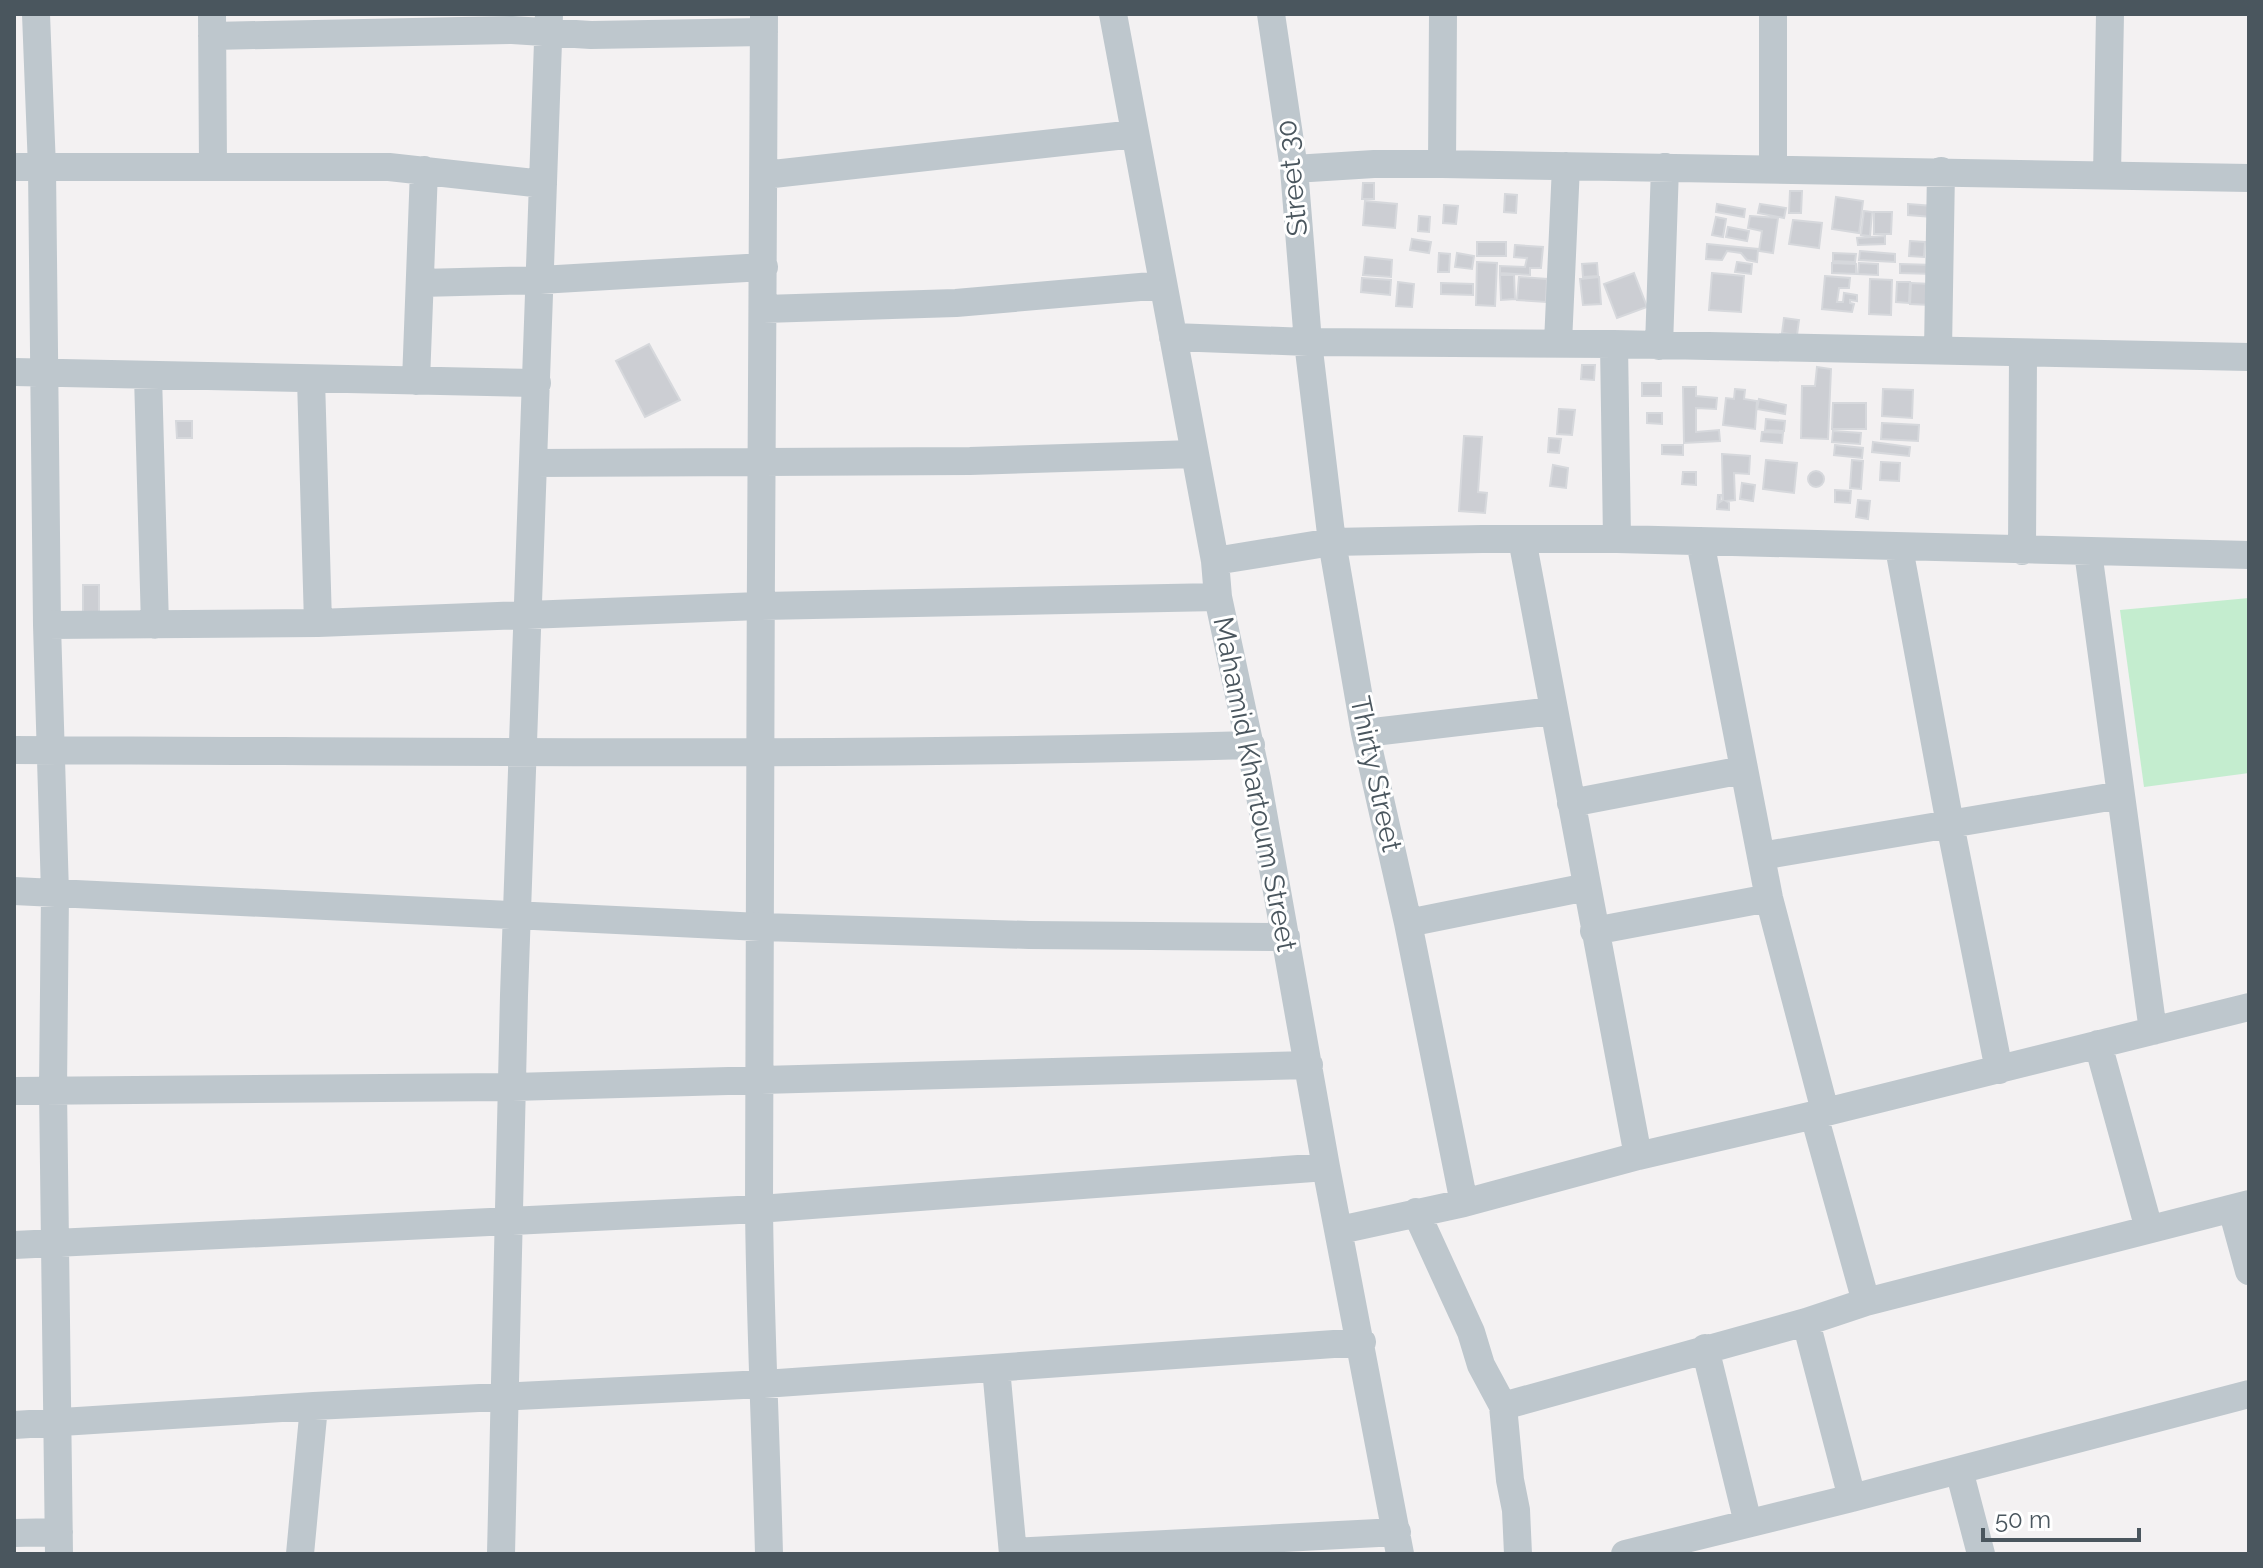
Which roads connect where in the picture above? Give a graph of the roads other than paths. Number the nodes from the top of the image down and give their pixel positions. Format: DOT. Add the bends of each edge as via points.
graph roads {
  1 [pos="36,14"];
  2 [pos="1113,14"];
  3 [pos="1271,14"];
  4 [pos="1443,14"];
  5 [pos="1773,14"];
  6 [pos="2110,14"];
  7 [pos="764,23"];
  8 [pos="548,24"];
  9 [pos="212,25"];
  10 [pos="1135,134"];
  11 [pos="1442,164"];
  12 [pos="1566,166"];
  13 [pos="14,167"];
  14 [pos="213,167"];
  15 [pos="1665,167"];
  16 [pos="42,168"];
  17 [pos="1294,169"];
  18 [pos="1773,169"];
  19 [pos="424,170"];
  20 [pos="1941,171"];
  21 [pos="2107,174"];
  22 [pos="764,175"];
  23 [pos="2249,178"];
  24 [pos="543,184"];
  25 [pos="764,267"];
  26 [pos="540,280"];
  27 [pos="420,283"];
  28 [pos="1163,285"];
  29 [pos="764,309"];
  30 [pos="1173,337"];
  31 [pos="1308,342"];
  32 [pos="1558,343"];
  33 [pos="1614,344"];
  34 [pos="1659,346"];
  35 [pos="1938,350"];
  36 [pos="2023,353"];
  37 [pos="2249,357"];
  38 [pos="14,372"];
  39 [pos="44,373"];
  40 [pos="148,376"];
  41 [pos="311,379"];
  42 [pos="416,381"];
  43 [pos="537,383"];
  44 [pos="1194,454"];
  45 [pos="761,461"];
  46 [pos="533,463"];
  47 [pos="1522,539"];
  48 [pos="1617,539"];
  49 [pos="1700,541"];
  50 [pos="1332,542"];
  51 [pos="1899,548"];
  52 [pos="2022,551"];
  53 [pos="2088,552"];
  54 [pos="2249,555"];
  55 [pos="1215,561"];
  56 [pos="1218,597"];
  57 [pos="759,606"];
  58 [pos="528,615"];
  59 [pos="318,623"];
  60 [pos="47,625"];
  61 [pos="155,625"];
  62 [pos="1553,711"];
  63 [pos="1365,733"];
  64 [pos="1251,745"];
  65 [pos="14,750"];
  66 [pos="51,750"];
  67 [pos="523,753"];
  68 [pos="760,753"];
  69 [pos="1743,770"];
  70 [pos="2121,795"];
  71 [pos="1571,803"];
  72 [pos="1950,824"];
  73 [pos="1761,856"];
  74 [pos="1587,887"];
  75 [pos="14,891"];
  76 [pos="55,893"];
  77 [pos="1769,898"];
  78 [pos="517,914"];
  79 [pos="1408,923"];
  80 [pos="760,927"];
  81 [pos="1594,931"];
  82 [pos="1286,937"];
  83 [pos="2249,1007"];
  84 [pos="2153,1031"];
  85 [pos="2098,1044"];
  86 [pos="1309,1065"];
  87 [pos="1999,1070"];
  88 [pos="760,1081"];
  89 [pos="513,1087"];
  90 [pos="53,1089"];
  91 [pos="14,1091"];
  92 [pos="1820,1113"];
  93 [pos="1638,1156"];
  94 [pos="1326,1167"];
  95 [pos="1464,1203"];
  96 [pos="2240,1206"];
  97 [pos="759,1209"];
  98 [pos="1416,1212"];
  99 [pos="508,1220"];
  100 [pos="2149,1229"];
  101 [pos="1340,1230"];
  102 [pos="56,1242"];
  103 [pos="14,1245"];
  104 [pos="2249,1271"];
  105 [pos="1866,1302"];
  106 [pos="1806,1322"];
  107 [pos="1362,1342"];
  108 [pos="1705,1348"];
  109 [pos="996,1368"];
  110 [pos="764,1384"];
  111 [pos="2249,1394"];
  112 [pos="504,1397"];
  113 [pos="314,1406"];
  114 [pos="1503,1406"];
  115 [pos="57,1422"];
  116 [pos="14,1425"];
  117 [pos="1959,1470"];
  118 [pos="1852,1498"];
  119 [pos="1748,1523"];
  120 [pos="14,1533"];
  121 [pos="59,1543"];
  122 [pos="1398,1543"];
  123 [pos="1358,1544"];
  124 [pos="1013,1553"];
  125 [pos="300,1554"];
  126 [pos="501,1554"];
  127 [pos="769,1554"];
  128 [pos="1518,1554"];
  129 [pos="1625,1554"];
  130 [pos="1981,1554"];
  1 -- 16 [label="street"];
  2 -- 10 [label="street, Mahamid Khartoum Street"];
  3 -- 17 [label="street, Street 30"];
  4 -- 11 [label="street"];
  5 -- 18 [label="street"];
  6 -- 21 [label="street"];
  7 -- 8 [label="street"];
  7 -- 22 [label="street"];
  8 -- 9 [label="street" via="512,30"];
  8 -- 24 [label="street"];
  9 -- 14 [label="street"];
  10 -- 22 [label="street"];
  10 -- 28 [label="street, Mahamid Khartoum Street"];
  11 -- 12 [label="street"];
  11 -- 17 [label="street"];
  12 -- 15 [label="street"];
  12 -- 32 [label="street"];
  13 -- 16 [label="street"];
  14 -- 16 [label="street"];
  14 -- 19 [label="street"];
  15 -- 18 [label="street"];
  15 -- 34 [label="street"];
  16 -- 39 [label="street"];
  17 -- 31 [label="street, Street 30"];
  18 -- 20 [label="street"];
  19 -- 24 [label="street"];
  19 -- 27 [label="street"];
  20 -- 21 [label="street"];
  20 -- 35 [label="street"];
  21 -- 23 [label="street"];
  22 -- 25 [label="street"];
  24 -- 26 [label="street"];
  25 -- 26 [label="street"];
  25 -- 29 [label="street"];
  26 -- 27 [label="street"];
  26 -- 43 [label="street"];
  27 -- 42 [label="street"];
  28 -- 29 [label="street" via="956,303"];
  28 -- 30 [label="street, Mahamid Khartoum Street"];
  29 -- 45 [label="street"];
  30 -- 31 [label="street"];
  30 -- 44 [label="street, Mahamid Khartoum Street"];
  31 -- 32 [label="street"];
  31 -- 50 [label="street, Thirty Street"];
  32 -- 33 [label="street"];
  33 -- 34 [label="street"];
  33 -- 48 [label="street"];
  34 -- 35 [label="street"];
  35 -- 36 [label="street"];
  36 -- 37 [label="street"];
  36 -- 52 [label="street"];
  38 -- 39 [label="street"];
  39 -- 40 [label="street"];
  39 -- 60 [label="street"];
  40 -- 41 [label="street"];
  40 -- 61 [label="street"];
  41 -- 42 [label="street"];
  41 -- 59 [label="street"];
  42 -- 43 [label="street"];
  43 -- 46 [label="street"];
  44 -- 45 [label="street"];
  44 -- 55 [label="street, Mahamid Khartoum Street"];
  45 -- 46 [label="street"];
  45 -- 57 [label="street"];
  46 -- 58 [label="street"];
  47 -- 48 [label="street"];
  47 -- 50 [label="street"];
  47 -- 62 [label="street"];
  48 -- 49 [label="street"];
  49 -- 51 [label="street"];
  49 -- 69 [label="street"];
  50 -- 55 [label="street"];
  50 -- 63 [label="street, Thirty Street"];
  51 -- 52 [label="street"];
  51 -- 72 [label="street"];
  52 -- 53 [label="street"];
  53 -- 54 [label="street"];
  53 -- 70 [label="street"];
  55 -- 56 [label="street, Mahamid Khartoum Street"];
  56 -- 57 [label="street"];
  56 -- 64 [label="street, Mahamid Khartoum Street"];
  57 -- 58 [label="street"];
  57 -- 68 [label="street"];
  58 -- 59 [label="street"];
  58 -- 67 [label="street"];
  59 -- 61 [label="street"];
  60 -- 61 [label="street"];
  60 -- 66 [label="street"];
  62 -- 63 [label="street"];
  62 -- 71 [label="street"];
  63 -- 79 [label="street, Thirty Street"];
  64 -- 68 [label="street"];
  64 -- 82 [label="street, Mahamid Khartoum Street"];
  65 -- 66 [label="street"];
  66 -- 67 [label="street"];
  66 -- 76 [label="street"];
  67 -- 68 [label="street"];
  67 -- 78 [label="street"];
  68 -- 80 [label="street"];
  69 -- 71 [label="street"];
  69 -- 73 [label="street"];
  70 -- 72 [label="street"];
  70 -- 84 [label="street"];
  71 -- 74 [label="street"];
  72 -- 73 [label="street"];
  72 -- 87 [label="street"];
  73 -- 77 [label="street"];
  74 -- 79 [label="street"];
  74 -- 81 [label="street"];
  75 -- 76 [label="street"];
  76 -- 78 [label="street"];
  76 -- 90 [label="street"];
  77 -- 81 [label="street"];
  77 -- 92 [label="street"];
  78 -- 80 [label="street"];
  78 -- 89 [label="street"];
  79 -- 95 [label="street, Thirty Street"];
  80 -- 82 [label="street"];
  80 -- 88 [label="street"];
  81 -- 93 [label="street"];
  82 -- 86 [label="street, Mahamid Khartoum Street"];
  83 -- 84 [label="street"];
  84 -- 85 [label="street"];
  85 -- 87 [label="street"];
  85 -- 100 [label="street"];
  86 -- 88 [label="street"];
  86 -- 94 [label="street, Mahamid Khartoum Street"];
  87 -- 92 [label="street"];
  88 -- 89 [label="street"];
  88 -- 97 [label="street"];
  89 -- 90 [label="street"];
  89 -- 99 [label="street"];
  90 -- 91 [label="street"];
  90 -- 102 [label="street"];
  92 -- 93 [label="street"];
  92 -- 105 [label="street"];
  93 -- 95 [label="street"];
  94 -- 97 [label="street"];
  94 -- 101 [label="street, Mahamid Khartoum Street"];
  95 -- 98 [label="street"];
  96 -- 100 [label="street"];
  96 -- 104 [label="street"];
  97 -- 99 [label="street"];
  97 -- 110 [label="street"];
  98 -- 101 [label="street"];
  98 -- 114 [label="street"];
  99 -- 102 [label="street"];
  99 -- 112 [label="street"];
  100 -- 105 [label="street"];
  101 -- 107 [label="street, Mahamid Khartoum Street"];
  102 -- 103 [label="street"];
  102 -- 115 [label="street"];
  105 -- 106 [label="street"];
  106 -- 108 [label="street"];
  106 -- 118 [label="street"];
  107 -- 109 [label="street"];
  107 -- 122 [label="street, Mahamid Khartoum Street"];
  108 -- 114 [label="street"];
  108 -- 119 [label="street"];
  109 -- 110 [label="street"];
  109 -- 124 [label="street"];
  110 -- 112 [label="street"];
  110 -- 127 [label="street"];
  111 -- 117 [label="street"];
  112 -- 113 [label="street"];
  112 -- 126 [label="street"];
  113 -- 115 [label="street"];
  113 -- 125 [label="street"];
  114 -- 128 [label="street"];
  115 -- 116 [label="street"];
  115 -- 121 [label="street"];
  117 -- 118 [label="street"];
  117 -- 130 [label="street"];
  118 -- 119 [label="street"];
  119 -- 129 [label="street"];
  120 -- 121 [label="street"];
  122 -- 123 [label="street"];
  123 -- 124 [label="street"];
}
